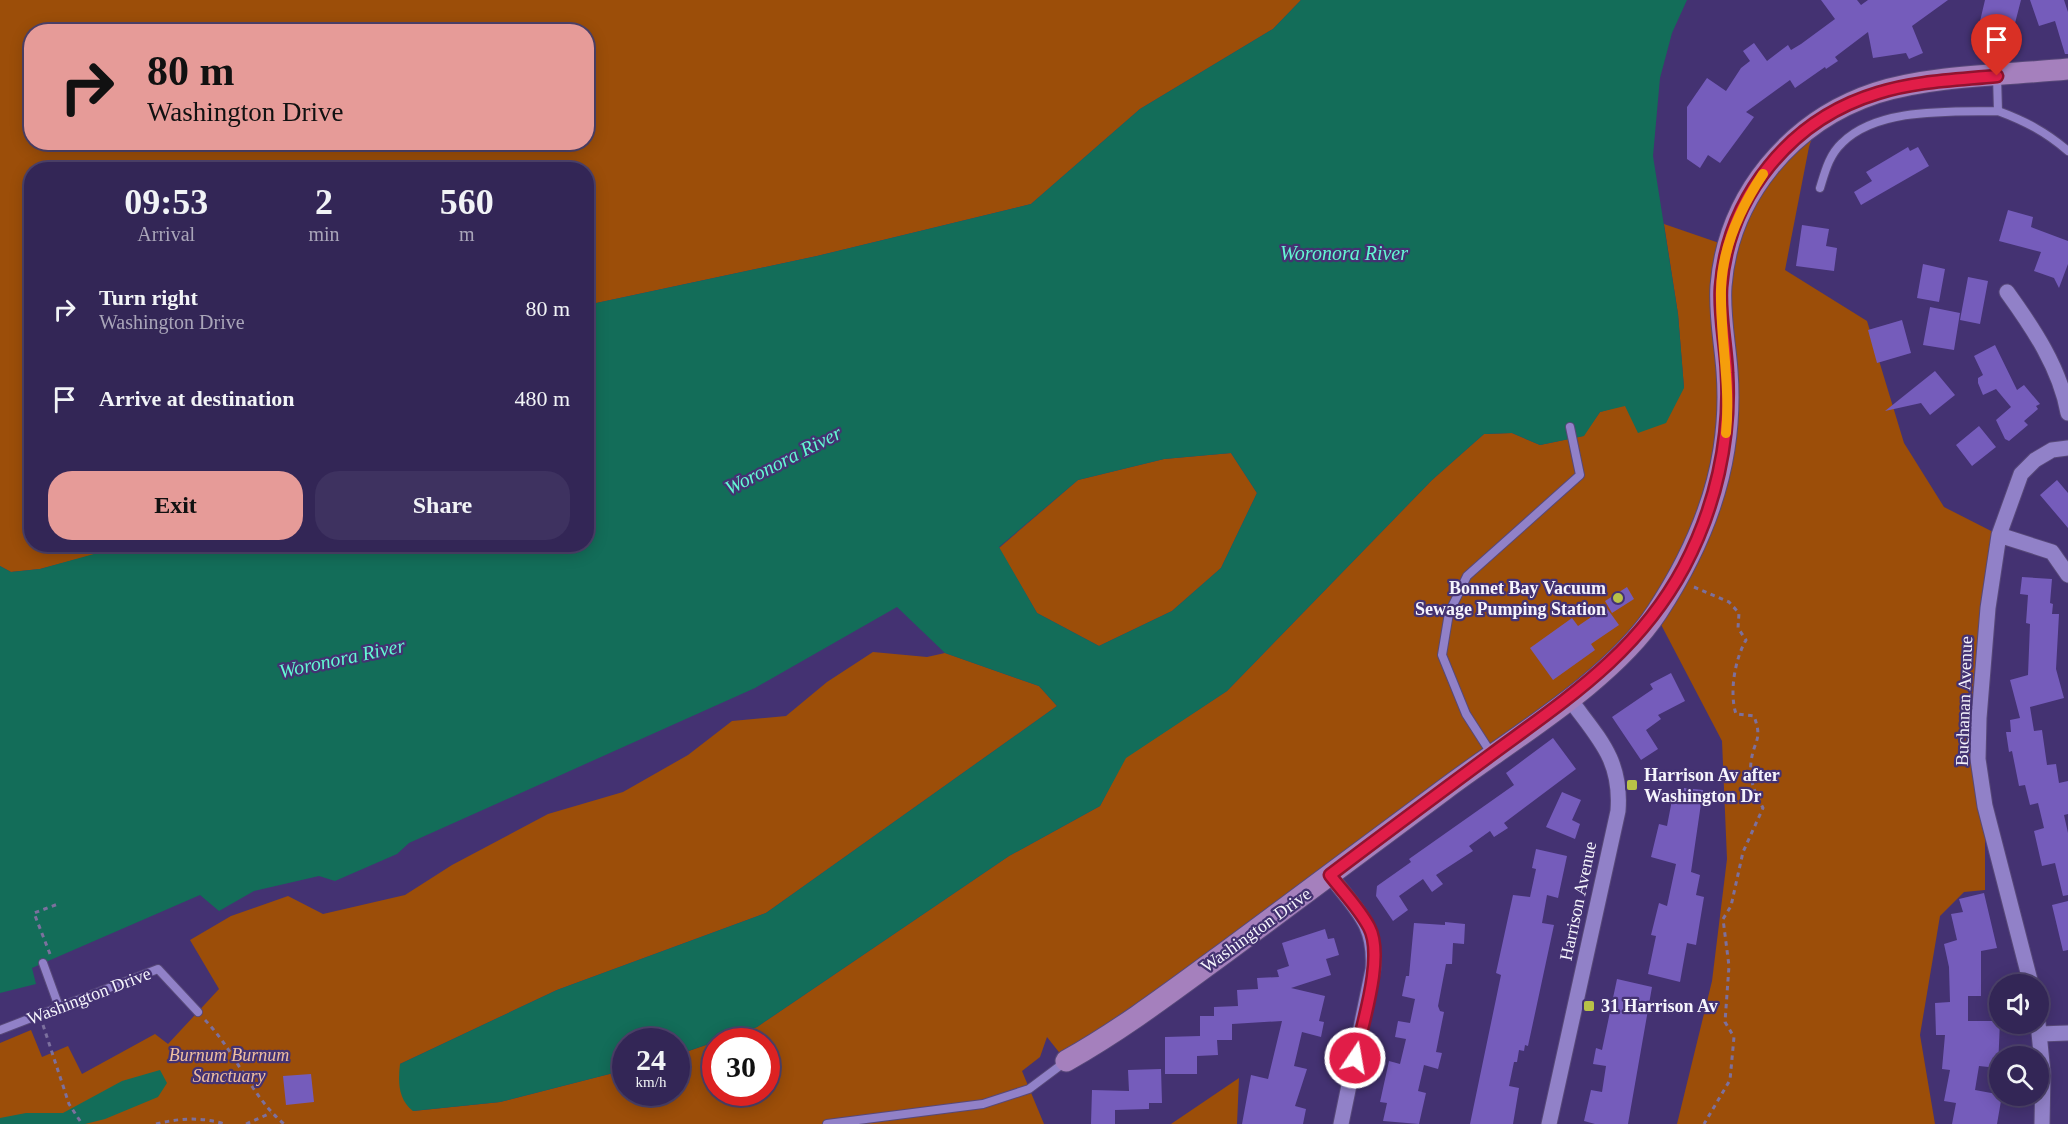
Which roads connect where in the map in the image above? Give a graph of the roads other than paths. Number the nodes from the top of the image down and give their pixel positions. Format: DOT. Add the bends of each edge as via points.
graph roads {
  1 [pos="2068,69"];
  2 [pos="1997,76"];
  3 [pos="1998,111"];
  4 [pos="2068,151"];
  5 [pos="1820,188"];
  6 [pos="2007,292"];
  7 [pos="2068,413"];
  8 [pos="1570,426"];
  9 [pos="2068,448"];
  10 [pos="1999,535"];
  11 [pos="2068,575"];
  12 [pos="1569,698"];
  13 [pos="1492,754"];
  14 [pos="1330,875"];
  15 [pos="43,963"];
  16 [pos="2028,974"];
  17 [pos="60,1007"];
  18 [pos="198,1012"];
  19 [pos="0,1030"];
  20 [pos="2049,1030"];
  21 [pos="2068,1033"];
  22 [pos="2039,1034"];
  23 [pos="1066,1061"];
  24 [pos="827,1124"];
  25 [pos="1341,1124"];
  26 [pos="1549,1124"];
  27 [pos="2042,1124"];
  1 -- 2 [label="street, Washington Drive"];
  2 -- 3 [label="lane"];
  2 -- 12 [label="street, Washington Drive" via="1904,86 1876,93 1818,119 1789,142 1767,167 1747,198 1728,246 1721,288 1728,412 1724,452 1702,527 1684,567 1641,632"];
  3 -- 4 [label="lane" via="2027,121"];
  3 -- 5 [label="lane" via="1923,113 1893,117 1865,128 1842,142 1827,163"];
  6 -- 7 [label="street" via="2034,329 2053,365"];
  8 -- 13 [label="lane" via="1580,475 1467,576 1449,613 1442,655 1466,714"];
  9 -- 10 [label="street, Buchanan Avenue" via="2052,450 2021,474"];
  10 -- 11 [label="street" via="2052,552"];
  10 -- 16 [label="street, Buchanan Avenue" via="1988,608 1978,759 1985,806"];
  12 -- 13 [label="street, Washington Drive"];
  12 -- 26 [label="street, Harrison Avenue" via="1606,750 1620,788"];
  13 -- 14 [label="street, Washington Drive"];
  14 -- 23 [label="street, Washington Drive" via="1144,1012"];
  14 -- 25 [label="street" via="1370,928 1375,946"];
  15 -- 17 [label="lane"];
  17 -- 18 [label="lane, Washington Drive" via="158,969"];
  17 -- 19 [label="lane, Washington Drive"];
  20 -- 21 [label="street"];
  22 -- 27 [label="street"];
  23 -- 24 [label="lane" via="1029,1089 983,1104"];
}
